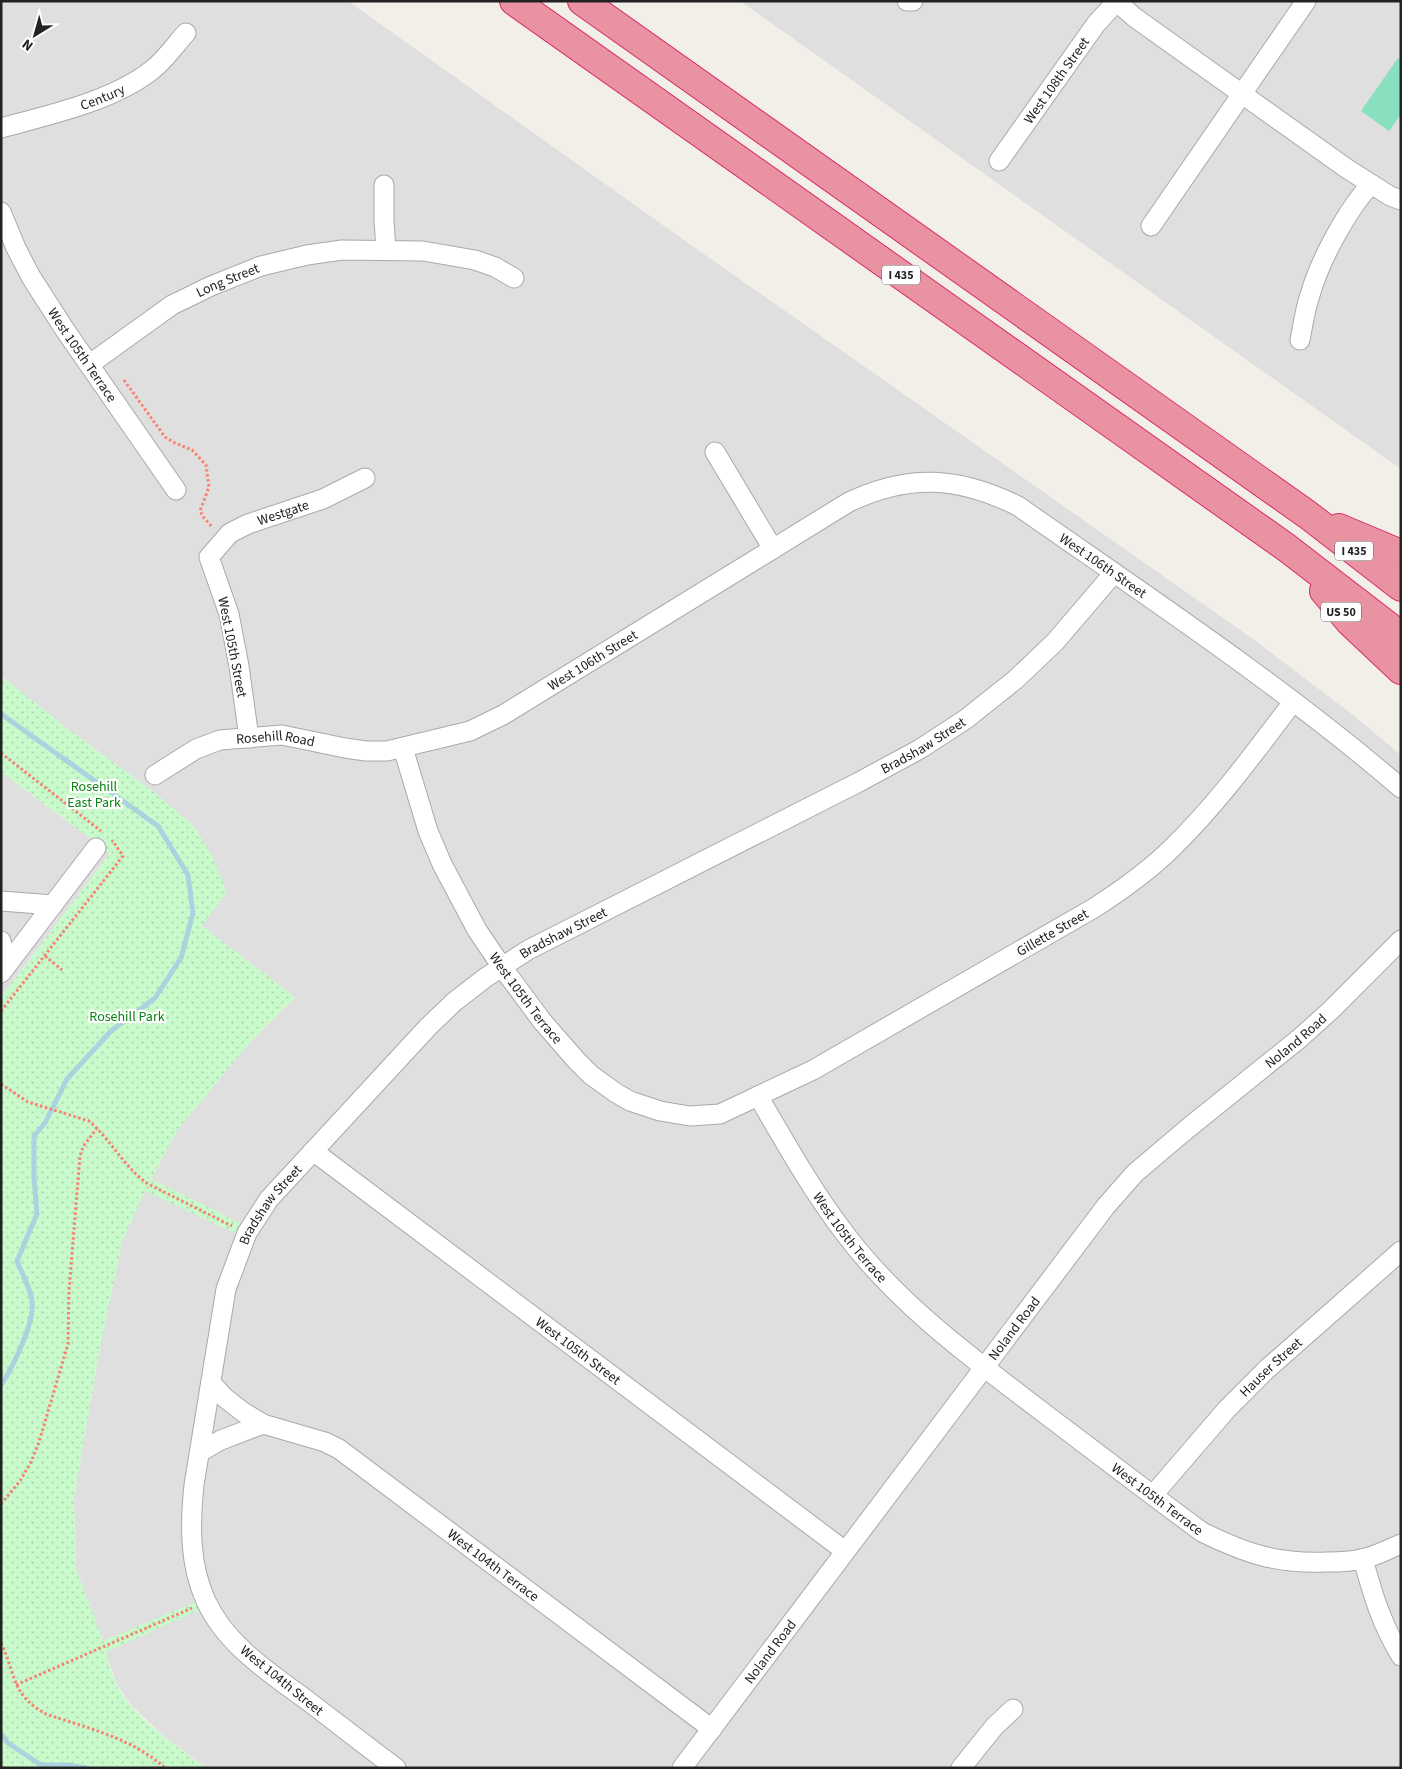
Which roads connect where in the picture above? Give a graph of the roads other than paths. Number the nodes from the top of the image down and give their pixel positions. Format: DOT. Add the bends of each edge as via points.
graph roads {
  1 [pos="514,1"];
  2 [pos="582,1"];
  3 [pos="907,1"];
  4 [pos="913,1"];
  5 [pos="1306,1"];
  6 [pos="1116,2"];
  7 [pos="186,33"];
  8 [pos="1242,94"];
  9 [pos="1,128"];
  10 [pos="999,161"];
  11 [pos="1371,184"];
  12 [pos="384,185"];
  13 [pos="1401,200"];
  14 [pos="1,212"];
  15 [pos="1151,226"];
  16 [pos="386,250"];
  17 [pos="514,278"];
  18 [pos="1300,340"];
  19 [pos="90,364"];
  20 [pos="715,452"];
  21 [pos="365,478"];
  22 [pos="176,490"];
  23 [pos="1308,515"];
  24 [pos="1287,548"];
  25 [pos="772,549"];
  26 [pos="1401,554"];
  27 [pos="209,557"];
  28 [pos="1114,573"];
  29 [pos="1401,587"];
  30 [pos="1401,636"];
  31 [pos="1401,670"];
  32 [pos="1293,702"];
  33 [pos="249,738"];
  34 [pos="403,748"];
  35 [pos="155,775"];
  36 [pos="1401,788"];
  37 [pos="104,840"];
  38 [pos="1,901"];
  39 [pos="53,905"];
  40 [pos="1401,940"];
  41 [pos="1,941"];
  42 [pos="502,967"];
  43 [pos="4,969"];
  44 [pos="758,1096"];
  45 [pos="313,1151"];
  46 [pos="1401,1251"];
  47 [pos="984,1367"];
  48 [pos="211,1383"];
  49 [pos="263,1424"];
  50 [pos="200,1452"];
  51 [pos="1153,1495"];
  52 [pos="1401,1544"];
  53 [pos="845,1551"];
  54 [pos="1363,1559"];
  55 [pos="196,1568"];
  56 [pos="1401,1656"];
  57 [pos="1013,1709"];
  58 [pos="712,1729"];
  59 [pos="396,1768"];
  60 [pos="682,1768"];
  61 [pos="962,1768"];
  1 -- 24 [label="highway, I 435"];
  2 -- 23 [label="highway, I 435"];
  3 -- 4 [label="street"];
  5 -- 8 [label="street"];
  6 -- 8 [label="street, West 108th Street"];
  6 -- 10 [label="street, West 108th Street" via="1096,24"];
  7 -- 9 [label="street, Century" via="153,69 118,90 63,112"];
  8 -- 11 [label="street, West 108th Street"];
  8 -- 15 [label="street"];
  11 -- 13 [label="street, West 108th Street"];
  11 -- 18 [label="street" via="1360,196 1324,256 1310,294"];
  12 -- 16 [label="street"];
  14 -- 19 [label="street, West 105th Terrace" via="31,277"];
  16 -- 17 [label="street, Long Street" via="475,260"];
  16 -- 19 [label="street, Long Street" via="333,251 261,266 172,305"];
  19 -- 22 [label="street, West 105th Terrace"];
  20 -- 25 [label="street"];
  21 -- 27 [label="street, Westgate" via="323,499 230,533"];
  23 -- 26 [label="highway"];
  23 -- 29 [label="highway, I 435"];
  24 -- 30 [label="highway, I 435"];
  24 -- 31 [label="highway, US 50" via="1349,621"];
  25 -- 28 [label="street, West 106th Street" via="865,495 897,485 942,482 979,489 1018,506"];
  25 -- 34 [label="street, West 106th Street" via="503,715 470,731"];
  27 -- 33 [label="street, West 105th Street" via="229,614"];
  28 -- 32 [label="street, West 106th Street"];
  28 -- 42 [label="street, Bradshaw Street" via="1055,642 1015,680 966,719 920,749 528,950"];
  32 -- 36 [label="street, West 106th Street"];
  32 -- 44 [label="street, Gillette Street" via="1218,800 1173,848 1134,881 1094,908 813,1070"];
  33 -- 34 [label="street, Rosehill Road" via="282,735 366,751"];
  33 -- 35 [label="street, Rosehill Road" via="220,740 196,749"];
  34 -- 42 [label="street, West 105th Terrace" via="428,831 442,864"];
  37 -- 39 [label="street"];
  38 -- 39 [label="street"];
  39 -- 43 [label="street"];
  40 -- 47 [label="street, Noland Road" via="1300,1038 1135,1174 1106,1206"];
  41 -- 43 [label="street"];
  42 -- 44 [label="street, West 105th Terrace" via="576,1060 591,1075 630,1101 690,1116 720,1114"];
  42 -- 45 [label="street, Bradshaw Street" via="454,1002 428,1027"];
  44 -- 47 [label="street, West 105th Terrace" via="807,1180 843,1232 883,1278 930,1324"];
  45 -- 48 [label="street, Bradshaw Street" via="268,1199 247,1233 226,1289"];
  45 -- 53 [label="street, West 105th Street"];
  46 -- 51 [label="street, Hauser Street" via="1254,1382"];
  47 -- 51 [label="street, West 105th Terrace"];
  47 -- 53 [label="street, Noland Road"];
  48 -- 49 [label="street, West 104th Terrace" via="225,1398"];
  48 -- 50 [label="street, Bradshaw Street"];
  49 -- 50 [label="street" via="220,1440"];
  49 -- 58 [label="street, West 104th Terrace" via="339,1449"];
  50 -- 55 [label="street, Bradshaw Street" via="191,1513 191,1544"];
  51 -- 54 [label="street, West 105th Terrace" via="1202,1532 1251,1554 1305,1563"];
  52 -- 54 [label="street, West 105th Terrace"];
  53 -- 58 [label="street, Noland Road"];
  54 -- 56 [label="street" via="1378,1612"];
  55 -- 59 [label="street, West 104th Street" via="206,1602 225,1630 260,1666"];
  57 -- 61 [label="street"];
  58 -- 60 [label="street, Noland Road"];
}
